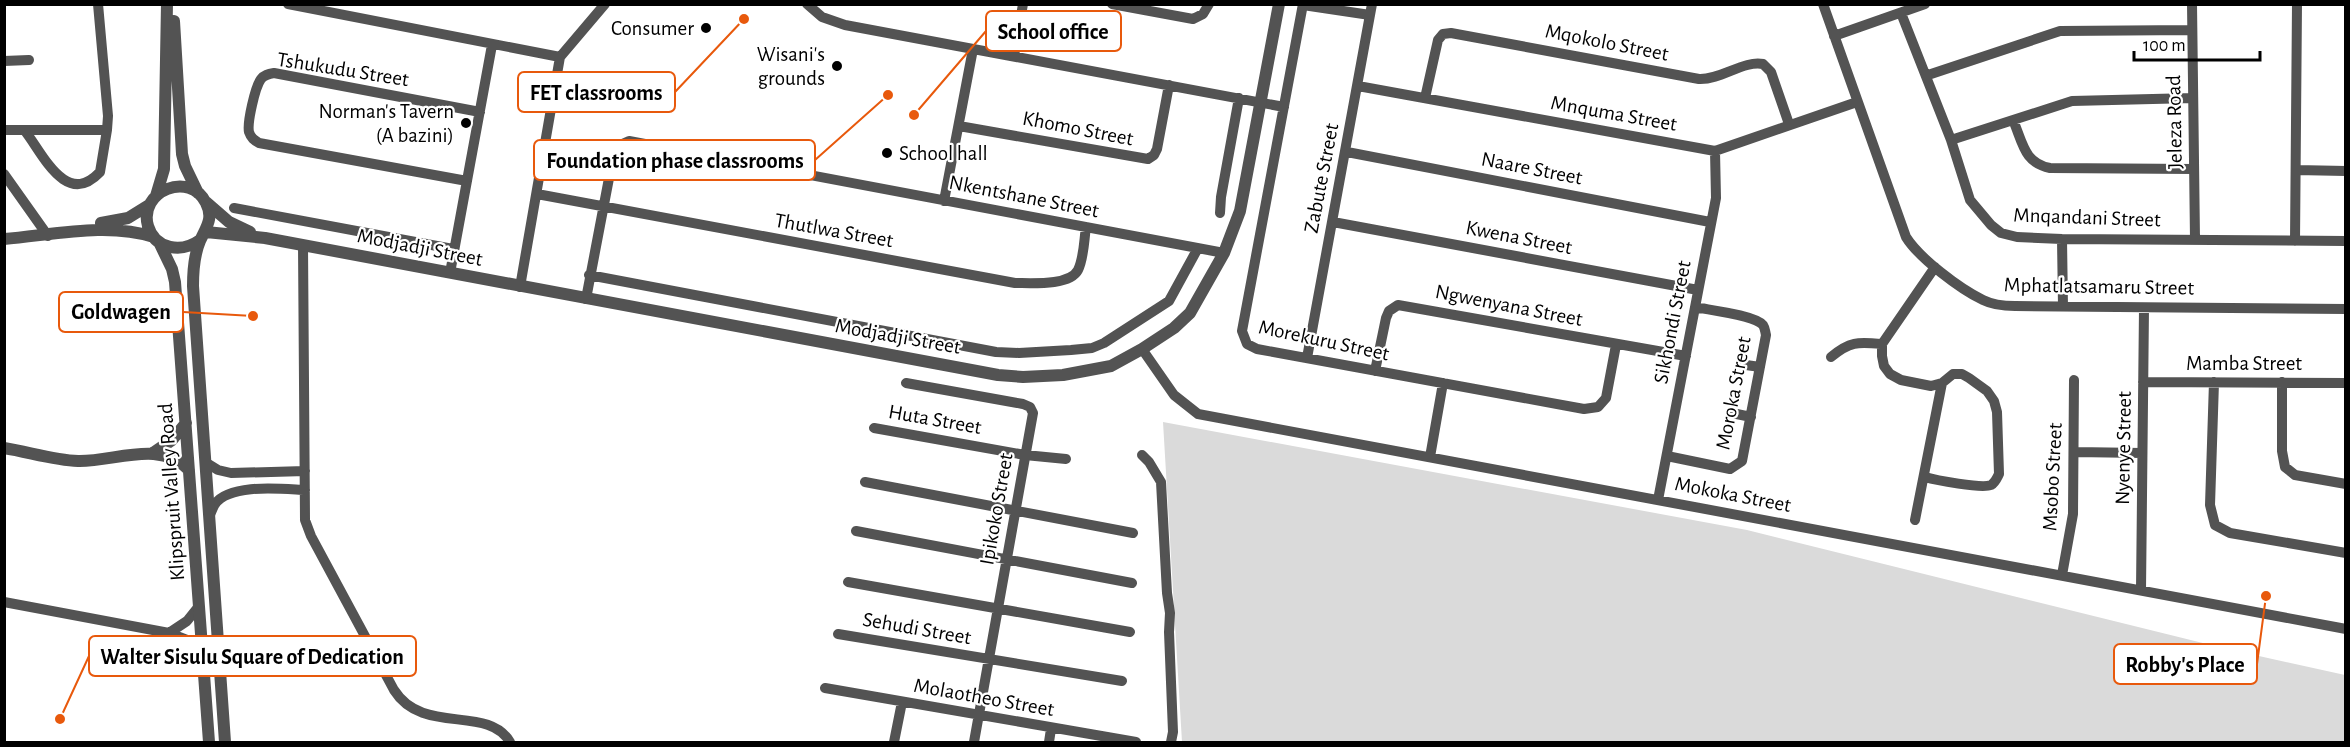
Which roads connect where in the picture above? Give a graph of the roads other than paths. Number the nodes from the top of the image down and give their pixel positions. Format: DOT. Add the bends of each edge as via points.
graph roads {
  1 [pos="98,4"];
  2 [pos="167,4"];
  3 [pos="173,4"];
  4 [pos="288,4"];
  5 [pos="605,4"];
  6 [pos="807,4"];
  7 [pos="1023,4"];
  8 [pos="1112,4"];
  9 [pos="1279,4"];
  10 [pos="1823,4"];
  11 [pos="1925,4"];
  12 [pos="2192,4"];
  13 [pos="2297,4"];
  14 [pos="1303,5"];
  15 [pos="1206,9"];
  16 [pos="1371,10"];
  17 [pos="1901,13"];
  18 [pos="2192,30"];
  19 [pos="1834,36"];
  20 [pos="492,45"];
  21 [pos="973,49"];
  22 [pos="1014,56"];
  23 [pos="560,57"];
  24 [pos="29,60"];
  25 [pos="4,61"];
  26 [pos="1928,75"];
  27 [pos="1169,85"];
  28 [pos="1358,86"];
  29 [pos="1239,98"];
  30 [pos="1425,98"];
  31 [pos="2193,98"];
  32 [pos="1262,102"];
  33 [pos="1857,102"];
  34 [pos="1284,107"];
  35 [pos="480,112"];
  36 [pos="2013,120"];
  37 [pos="1790,124"];
  38 [pos="959,126"];
  39 [pos="4,130"];
  40 [pos="107,130"];
  41 [pos="25,131"];
  42 [pos="1952,141"];
  43 [pos="1715,151"];
  44 [pos="1347,152"];
  45 [pos="2194,169"];
  46 [pos="2296,170"];
  47 [pos="2346,171"];
  48 [pos="4,174"];
  49 [pos="466,181"];
  50 [pos="537,194"];
  51 [pos="202,198"];
  52 [pos="152,200"];
  53 [pos="944,201"];
  54 [pos="602,207"];
  55 [pos="234,208"];
  56 [pos="1220,213"];
  57 [pos="1333,222"];
  58 [pos="1710,222"];
  59 [pos="1086,227"];
  60 [pos="46,232"];
  61 [pos="203,236"];
  62 [pos="4,237"];
  63 [pos="266,238"];
  64 [pos="2062,239"];
  65 [pos="2195,239"];
  66 [pos="156,240"];
  67 [pos="2295,241"];
  68 [pos="2346,241"];
  69 [pos="303,245"];
  70 [pos="1198,248"];
  71 [pos="453,249"];
  72 [pos="1224,253"];
  73 [pos="1935,267"];
  74 [pos="450,273"];
  75 [pos="589,275"];
  76 [pos="520,286"];
  77 [pos="1698,290"];
  78 [pos="586,299"];
  79 [pos="1695,307"];
  80 [pos="2063,307"];
  81 [pos="2144,308"];
  82 [pos="2346,309"];
  83 [pos="1882,344"];
  84 [pos="1616,345"];
  85 [pos="1142,349"];
  86 [pos="1686,356"];
  87 [pos="1831,357"];
  88 [pos="1307,358"];
  89 [pos="1739,364"];
  90 [pos="1760,367"];
  91 [pos="1375,371"];
  92 [pos="2074,380"];
  93 [pos="2143,382"];
  94 [pos="2214,382"];
  95 [pos="2282,382"];
  96 [pos="906,383"];
  97 [pos="1443,383"];
  98 [pos="1942,383"];
  99 [pos="2346,383"];
  100 [pos="1732,413"];
  101 [pos="1751,417"];
  102 [pos="186,423"];
  103 [pos="874,428"];
  104 [pos="4,448"];
  105 [pos="2075,452"];
  106 [pos="153,453"];
  107 [pos="2142,453"];
  108 [pos="1025,455"];
  109 [pos="1142,455"];
  110 [pos="1667,456"];
  111 [pos="1430,457"];
  112 [pos="1066,459"];
  113 [pos="205,462"];
  114 [pos="189,470"];
  115 [pos="305,471"];
  116 [pos="1924,477"];
  117 [pos="866,482"];
  118 [pos="2346,484"];
  119 [pos="305,490"];
  120 [pos="1658,500"];
  121 [pos="1015,511"];
  122 [pos="209,518"];
  123 [pos="1916,520"];
  124 [pos="856,531"];
  125 [pos="1133,533"];
  126 [pos="2346,553"];
  127 [pos="1007,559"];
  128 [pos="2062,575"];
  129 [pos="848,582"];
  130 [pos="1132,583"];
  131 [pos="2141,590"];
  132 [pos="4,602"];
  133 [pos="199,606"];
  134 [pos="998,609"];
  135 [pos="2346,629"];
  136 [pos="1130,632"];
  137 [pos="169,633"];
  138 [pos="838,634"];
  139 [pos="202,653"];
  140 [pos="989,660"];
  141 [pos="1122,681"];
  142 [pos="825,688"];
  143 [pos="902,702"];
  144 [pos="978,716"];
  145 [pos="1051,729"];
  146 [pos="209,742"];
  147 [pos="225,742"];
  148 [pos="510,742"];
  149 [pos="894,742"];
  150 [pos="974,742"];
  151 [pos="1049,742"];
  152 [pos="1134,742"];
  153 [pos="1171,742"];
  1 -- 40 [label="street"];
  2 -- 52 [label="street" via="164,169"];
  3 -- 51 [label="street" via="182,154"];
  4 -- 20 [label="street"];
  5 -- 23 [label="street"];
  6 -- 21 [label="street" via="822,17 845,25"];
  7 -- 22 [label="street"];
  8 -- 15 [label="street" via="1193,19"];
  9 -- 32 [label="street, Modjadji Street"];
  10 -- 19 [label="street, Mphatlatsamaru Street"];
  11 -- 17 [label="street"];
  12 -- 18 [label="street, Jeleza Road"];
  13 -- 46 [label="street"];
  14 -- 16 [label="street, Morekuru Street"];
  14 -- 34 [label="street, Morekuru Street"];
  16 -- 28 [label="street, Zabute Street"];
  17 -- 19 [label="street"];
  17 -- 26 [label="street, Mnqandani Street"];
  18 -- 26 [label="street" via="2061,31"];
  18 -- 31 [label="street, Jeleza Road"];
  19 -- 33 [label="street, Mphatlatsamaru Street"];
  20 -- 23 [label="street"];
  20 -- 35 [label="street"];
  21 -- 22 [label="street"];
  21 -- 38 [label="street"];
  22 -- 27 [label="street"];
  23 -- 50 [label="street"];
  24 -- 25 [label="street"];
  26 -- 42 [label="street, Mnqandani Street"];
  27 -- 29 [label="street"];
  27 -- 38 [label="street, Khomo Street" via="1157,149 1148,159"];
  28 -- 30 [label="street, Mnquma Street"];
  28 -- 44 [label="street, Zabute Street"];
  29 -- 32 [label="street"];
  29 -- 56 [label="street"];
  30 -- 37 [label="street, Mqokolo Street" via="1438,40 1451,33 1699,79 1763,64 1772,72"];
  30 -- 43 [label="street, Mnquma Street"];
  31 -- 36 [label="street" via="2072,101"];
  31 -- 45 [label="street, Jeleza Road"];
  32 -- 34 [label="street"];
  32 -- 72 [label="street, Modjadji Street" via="1240,211"];
  33 -- 37 [label="street"];
  33 -- 73 [label="street, Mphatlatsamaru Street" via="1906,237"];
  34 -- 88 [label="street, Morekuru Street" via="1242,334 1245,343 1254,348"];
  35 -- 49 [label="street"];
  35 -- 49 [label="street, Tshukudu Street" via="270,74 258,86 248,126 252,138 259,143"];
  36 -- 42 [label="street"];
  36 -- 45 [label="street" via="2037,166"];
  37 -- 43 [label="street"];
  38 -- 53 [label="street"];
  39 -- 41 [label="street"];
  40 -- 41 [label="street"];
  40 -- 41 [label="street" via="100,172 75,184 58,175"];
  42 -- 64 [label="street, Mnqandani Street" via="1970,200 1991,225 2001,233 2017,237"];
  43 -- 58 [label="street, Sikhondi Street" via="1716,198"];
  44 -- 57 [label="street, Zabute Street"];
  44 -- 58 [label="street, Naare Street"];
  45 -- 65 [label="street, Jeleza Road"];
  46 -- 47 [label="street"];
  46 -- 67 [label="street"];
  48 -- 60 [label="street"];
  49 -- 71 [label="street"];
  50 -- 54 [label="street, Thutlwa Street"];
  50 -- 76 [label="street"];
  51 -- 52 [label="street" via="181,186 163,190"];
  51 -- 61 [label="street" via="209,212"];
  51 -- 63 [label="street, Modjadji Street" via="229,222"];
  52 -- 60 [label="street" via="128,218"];
  52 -- 66 [label="street" via="147,222"];
  53 -- 54 [label="street, Nkentshane Street" via="632,141 614,152"];
  53 -- 59 [label="street, Nkentshane Street"];
  54 -- 59 [label="street, Thutlwa Street" via="1015,283 1064,281 1073,276 1080,265"];
  54 -- 75 [label="street, Nkentshane Street"];
  55 -- 71 [label="street"];
  57 -- 77 [label="street, Kwena Street"];
  57 -- 88 [label="street, Zabute Street"];
  58 -- 77 [label="street, Sikhondi Street"];
  59 -- 70 [label="street, Nkentshane Street"];
  60 -- 62 [label="street"];
  60 -- 66 [label="street" via="114,229 138,232"];
  61 -- 63 [label="street, Modjadji Street"];
  61 -- 66 [label="street" via="184,248 167,247"];
  61 -- 113 [label="street, Klipspruit Valley Road" via="193,267 193,286"];
  63 -- 69 [label="street, Modjadji Street"];
  64 -- 65 [label="street, Mnqandani Street"];
  64 -- 80 [label="street"];
  65 -- 67 [label="street, Mnqandani Street"];
  66 -- 102 [label="street, Klipspruit Valley Road" via="172,268 175,282"];
  67 -- 68 [label="street, Mnqandani Street"];
  69 -- 74 [label="street, Modjadji Street"];
  69 -- 115 [label="street"];
  70 -- 72 [label="street, Nkentshane Street"];
  70 -- 75 [label="street" via="1173,296 1159,307 1097,346 1046,352 996,352"];
  71 -- 74 [label="street"];
  72 -- 85 [label="street, Modjadji Street" via="1190,313"];
  73 -- 80 [label="street, Mphatlatsamaru Street" via="1983,300 1997,305"];
  73 -- 83 [label="street"];
  74 -- 76 [label="street, Modjadji Street"];
  75 -- 78 [label="street, Nkentshane Street"];
  76 -- 78 [label="street, Modjadji Street"];
  77 -- 79 [label="street, Sikhondi Street"];
  78 -- 85 [label="street, Modjadji Street" via="1009,376 1092,371 1111,366"];
  79 -- 86 [label="street, Sikhondi Street"];
  79 -- 90 [label="street, Moroka Street" via="1763,325 1766,335"];
  80 -- 81 [label="street, Mphatlatsamaru Street"];
  81 -- 82 [label="street, Mphatlatsamaru Street"];
  81 -- 93 [label="street, Nyenye Street"];
  83 -- 87 [label="street" via="1853,343"];
  83 -- 98 [label="street" via="1884,366 1890,374 1913,383"];
  84 -- 86 [label="street, Ngwenyana Street"];
  84 -- 91 [label="street, Ngwenyana Street" via="1398,305 1386,318"];
  84 -- 97 [label="street, Morekuru Street" via="1606,398 1603,404 1591,409"];
  85 -- 111 [label="street, Mokoka Street" via="1174,395 1198,414"];
  86 -- 110 [label="street, Sikhondi Street"];
  88 -- 91 [label="street, Morekuru Street"];
  89 -- 90 [label="street"];
  90 -- 101 [label="street, Moroka Street"];
  91 -- 97 [label="street, Morekuru Street"];
  92 -- 105 [label="street, Msobo Street"];
  93 -- 94 [label="street, Mamba Street"];
  93 -- 107 [label="street, Nyenye Street"];
  94 -- 95 [label="street, Mamba Street"];
  94 -- 126 [label="street" via="2210,505 2215,525 2230,533"];
  95 -- 99 [label="street, Mamba Street"];
  95 -- 118 [label="street" via="2285,467 2295,475"];
  96 -- 108 [label="street, Ipikoko Street" via="1027,405 1033,413"];
  97 -- 111 [label="street"];
  98 -- 116 [label="street"];
  98 -- 116 [label="street" via="1953,374 1962,374 1994,401 1999,474 1987,486"];
  100 -- 101 [label="street"];
  101 -- 110 [label="street, Moroka Street" via="1742,460 1737,466 1730,469"];
  102 -- 106 [label="street" via="172,440"];
  102 -- 114 [label="street, Klipspruit Valley Road"];
  103 -- 108 [label="street, Huta Street"];
  104 -- 106 [label="street" via="77,460"];
  105 -- 107 [label="street"];
  105 -- 128 [label="street, Msobo Street" via="2073,514"];
  106 -- 114 [label="street" via="177,460"];
  107 -- 131 [label="street, Nyenye Street"];
  108 -- 112 [label="street, Huta Street"];
  108 -- 121 [label="street, Ipikoko Street"];
  109 -- 153 [label="street" via="1161,482 1170,613"];
  110 -- 120 [label="street, Sikhondi Street"];
  111 -- 120 [label="street, Mokoka Street"];
  113 -- 115 [label="street" via="231,473"];
  113 -- 122 [label="street, Klipspruit Valley Road"];
  114 -- 133 [label="street, Klipspruit Valley Road"];
  115 -- 119 [label="street"];
  116 -- 123 [label="street"];
  117 -- 121 [label="street"];
  119 -- 122 [label="street" via="237,491 216,503"];
  119 -- 148 [label="street" via="305,520 310,536 399,698 421,713 497,728"];
  120 -- 128 [label="street, Mokoka Street"];
  121 -- 125 [label="street"];
  121 -- 127 [label="street, Ipikoko Street"];
  122 -- 147 [label="street, Klipspruit Valley Road"];
  124 -- 127 [label="street"];
  127 -- 130 [label="street"];
  127 -- 134 [label="street, Ipikoko Street"];
  128 -- 131 [label="street, Mokoka Street"];
  129 -- 134 [label="street"];
  131 -- 135 [label="street, Mokoka Street"];
  132 -- 137 [label="street"];
  133 -- 137 [label="street" via="187,621"];
  133 -- 139 [label="street, Klipspruit Valley Road"];
  134 -- 136 [label="street"];
  134 -- 140 [label="street, Ipikoko Street"];
  137 -- 139 [label="street" via="187,640"];
  138 -- 140 [label="street, Sehudi Street"];
  139 -- 146 [label="street, Klipspruit Valley Road"];
  140 -- 141 [label="street, Sehudi Street"];
  140 -- 144 [label="street, Ipikoko Street"];
  142 -- 143 [label="street, Molaotheo Street"];
  143 -- 144 [label="street, Molaotheo Street"];
  143 -- 149 [label="street"];
  144 -- 145 [label="street, Molaotheo Street"];
  144 -- 150 [label="street, Ipikoko Street"];
  145 -- 151 [label="street"];
  145 -- 152 [label="street, Molaotheo Street"];
}
